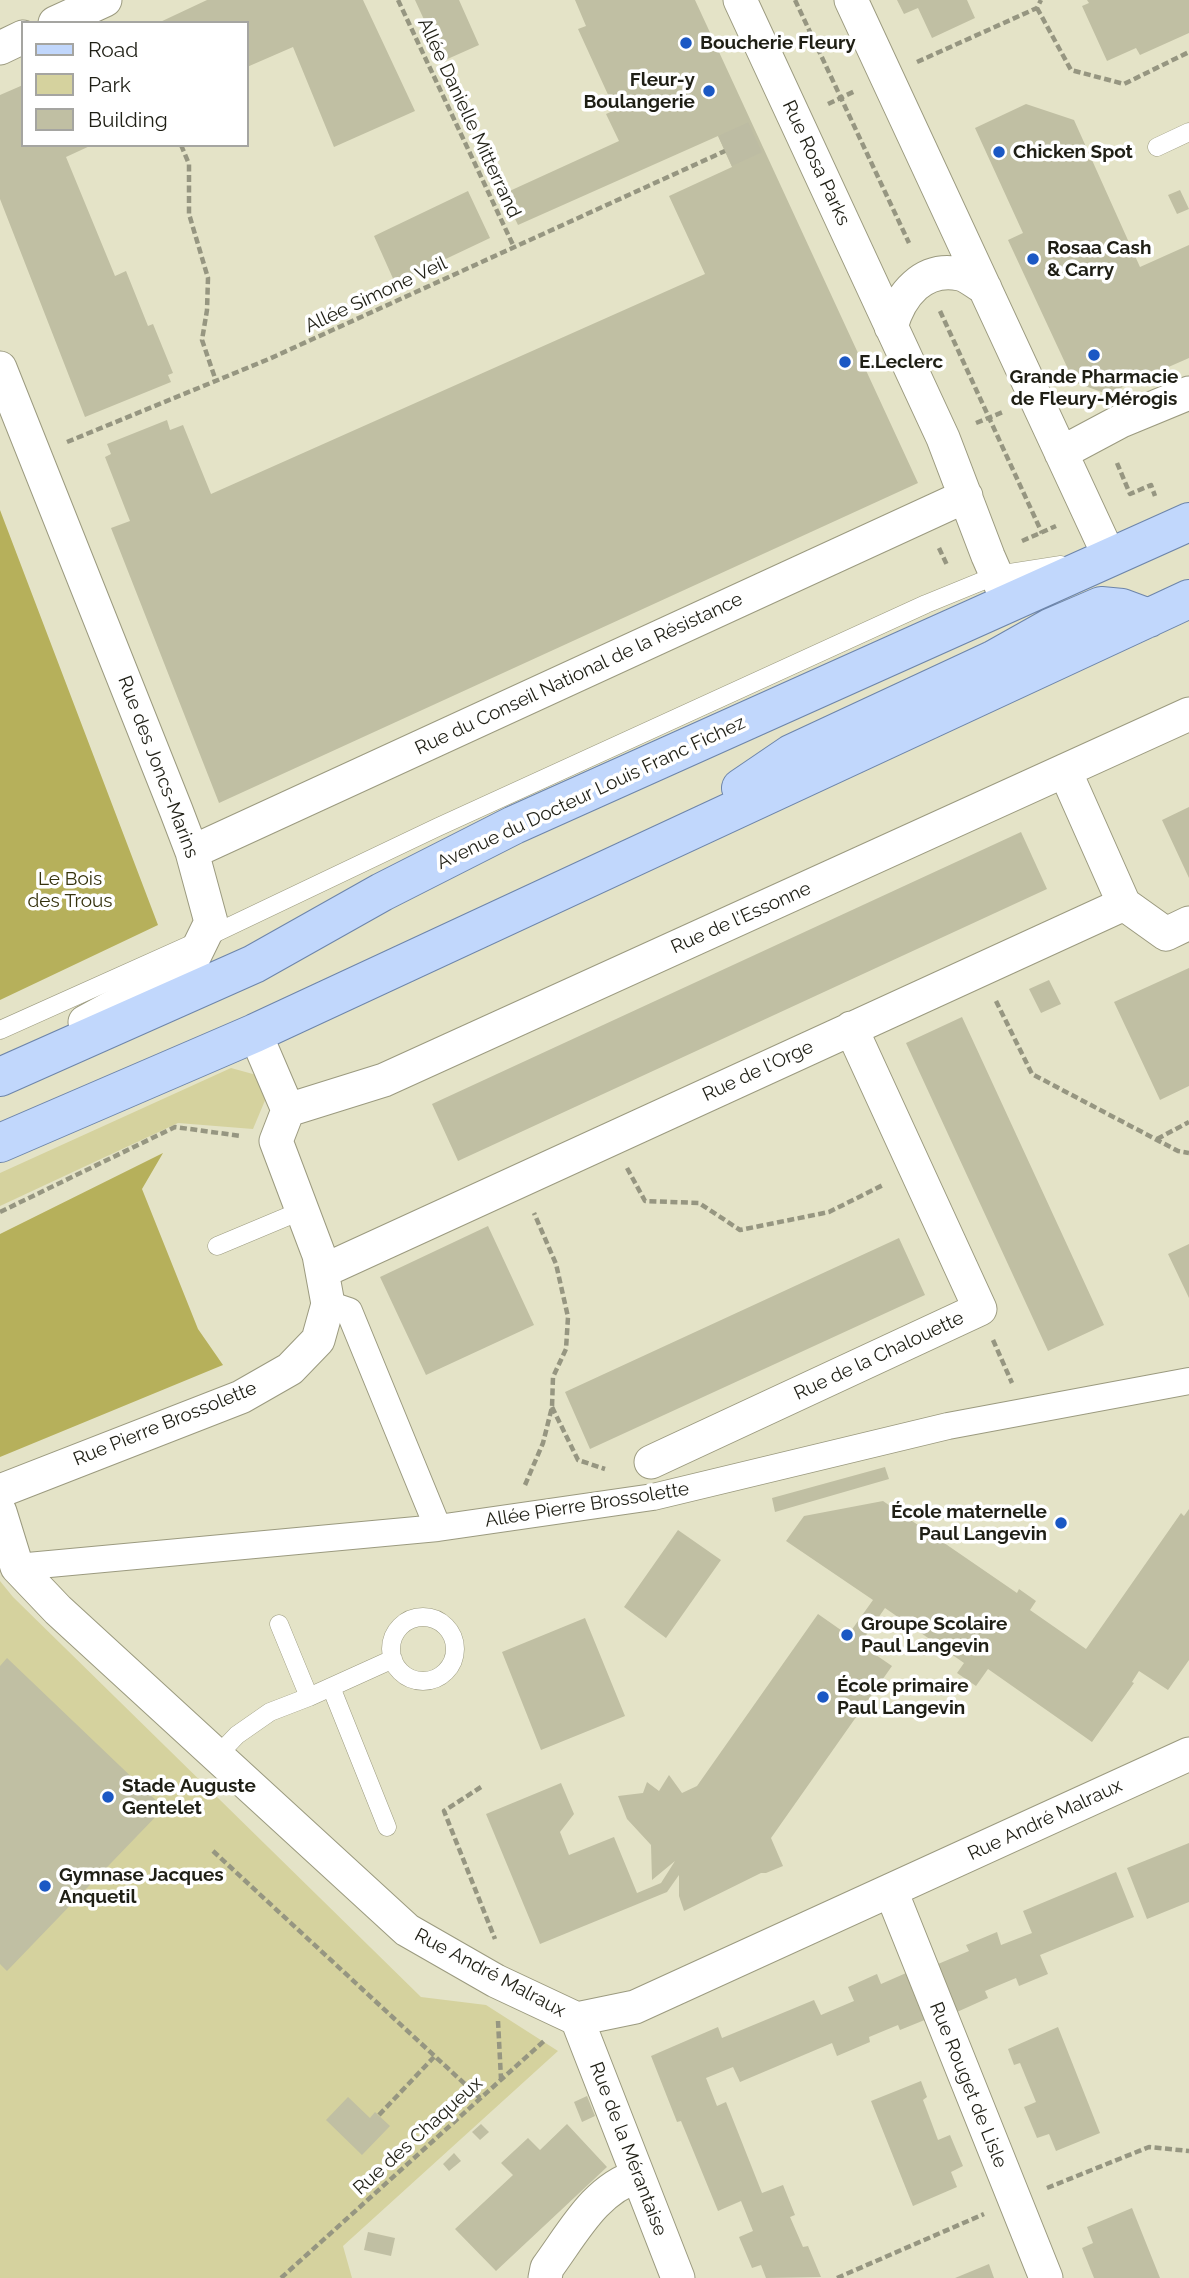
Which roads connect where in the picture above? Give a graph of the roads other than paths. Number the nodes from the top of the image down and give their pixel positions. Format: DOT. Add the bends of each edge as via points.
graph roads {
  1 [pos="104,0"];
  2 [pos="740,0"];
  3 [pos="851,0"];
  4 [pos="59,21"];
  5 [pos="21,38"];
  6 [pos="0,48"];
  7 [pos="1189,132"];
  8 [pos="1157,147"];
  9 [pos="985,288"];
  10 [pos="891,327"];
  11 [pos="0,368"];
  12 [pos="1189,393"];
  13 [pos="1061,453"];
  14 [pos="966,496"];
  15 [pos="1180,526"];
  16 [pos="1110,558"];
  17 [pos="1003,589"];
  18 [pos="1189,598"];
  19 [pos="1101,607"];
  20 [pos="1149,618"];
  21 [pos="1050,628"];
  22 [pos="1189,714"];
  23 [pos="1065,771"];
  24 [pos="654,848"];
  25 [pos="192,852"];
  26 [pos="1124,904"];
  27 [pos="1189,923"];
  28 [pos="203,939"];
  29 [pos="851,1028"];
  30 [pos="0,1030"];
  31 [pos="255,1033"];
  32 [pos="0,1068"];
  33 [pos="0,1077"];
  34 [pos="288,1110"];
  35 [pos="0,1143"];
  36 [pos="303,1210"];
  37 [pos="217,1246"];
  38 [pos="323,1271"];
  39 [pos="328,1304"];
  40 [pos="1189,1381"];
  41 [pos="651,1462"];
  42 [pos="0,1491"];
  43 [pos="0,1512"];
  44 [pos="438,1528"];
  45 [pos="17,1567"];
  46 [pos="279,1624"];
  47 [pos="393,1659"];
  48 [pos="331,1687"];
  49 [pos="309,1697"];
  50 [pos="1189,1754"];
  51 [pos="216,1757"];
  52 [pos="387,1827"];
  53 [pos="891,1891"];
  54 [pos="577,2019"];
  55 [pos="638,2176"];
  56 [pos="544,2278"];
  57 [pos="678,2278"];
  58 [pos="1046,2278"];
  1 -- 4 [label="street"];
  2 -- 10 [label="street, Rue Rosa Parks"];
  3 -- 9 [label="street"];
  5 -- 6 [label="street"];
  7 -- 8 [label="lane"];
  9 -- 10 [label="street" via="962,275 942,272 924,279 897,306"];
  9 -- 13 [label="street"];
  10 -- 14 [label="street, Rue Rosa Parks"];
  11 -- 25 [label="street, Rue des Joncs-Marins"];
  12 -- 13 [label="street"];
  13 -- 16 [label="street"];
  14 -- 17 [label="street, Rue Rosa Parks"];
  14 -- 25 [label="street, Rue du Conseil National de la Résistance"];
  15 -- 16 [label="main road, Avenue du Docteur Louis Franc Fichez"];
  16 -- 17 [label="main road, Avenue du Docteur Louis Franc Fichez"];
  16 -- 19 [label="main road" via="1115,576 1112,592"];
  17 -- 21 [label="main road" via="1020,619 1034,627"];
  17 -- 28 [label="lane" via="926,604"];
  17 -- 33 [label="main road, Avenue du Docteur Louis Franc Fichez" via="514,825 254,964"];
  18 -- 20 [label="main road"];
  19 -- 20 [label="main road" via="1122,608"];
  19 -- 21 [label="main road"];
  20 -- 24 [label="main road"];
  21 -- 24 [label="main road" via="993,660 790,754"];
  22 -- 23 [label="street, Rue de l'Essonne"];
  23 -- 26 [label="street"];
  23 -- 34 [label="street, Rue de l'Essonne" via="384,1080"];
  24 -- 31 [label="main road"];
  25 -- 28 [label="street, Rue des Joncs-Marins" via="211,922"];
  26 -- 27 [label="street" via="1166,934"];
  26 -- 29 [label="street, Rue de l'Orge"];
  28 -- 30 [label="lane"];
  28 -- 32 [label="street, Rue des Joncs-Marins" via="190,965"];
  29 -- 38 [label="street, Rue de l'Orge"];
  29 -- 41 [label="street, Rue de la Chalouette" via="980,1309"];
  31 -- 34 [label="street"];
  31 -- 35 [label="main road"];
  34 -- 36 [label="street" via="276,1141"];
  36 -- 37 [label="lane"];
  36 -- 38 [label="street"];
  38 -- 39 [label="street"];
  39 -- 42 [label="street, Rue Pierre Brossolette" via="318,1340 290,1369 241,1397"];
  39 -- 44 [label="street" via="349,1311"];
  40 -- 44 [label="street, Allée Pierre Brossolette" via="948,1426 653,1497"];
  43 -- 45 [label="street, Rue André Malraux"];
  44 -- 45 [label="street, Allée Pierre Brossolette"];
  45 -- 51 [label="street, Rue André Malraux"];
  46 -- 49 [label="lane"];
  47 -- 48 [label="lane"];
  48 -- 49 [label="lane"];
  48 -- 52 [label="lane"];
  49 -- 51 [label="lane" via="270,1712"];
  50 -- 53 [label="street, Rue André Malraux"];
  51 -- 54 [label="street, Rue André Malraux" via="407,1930 496,1981"];
  53 -- 54 [label="street, Rue André Malraux" via="635,2007"];
  53 -- 58 [label="street, Rue Rouget de Lisle"];
  54 -- 55 [label="street, Rue de la Mérantaise"];
  55 -- 56 [label="street" via="620,2181 601,2195"];
  55 -- 57 [label="street, Rue de la Mérantaise"];
}
